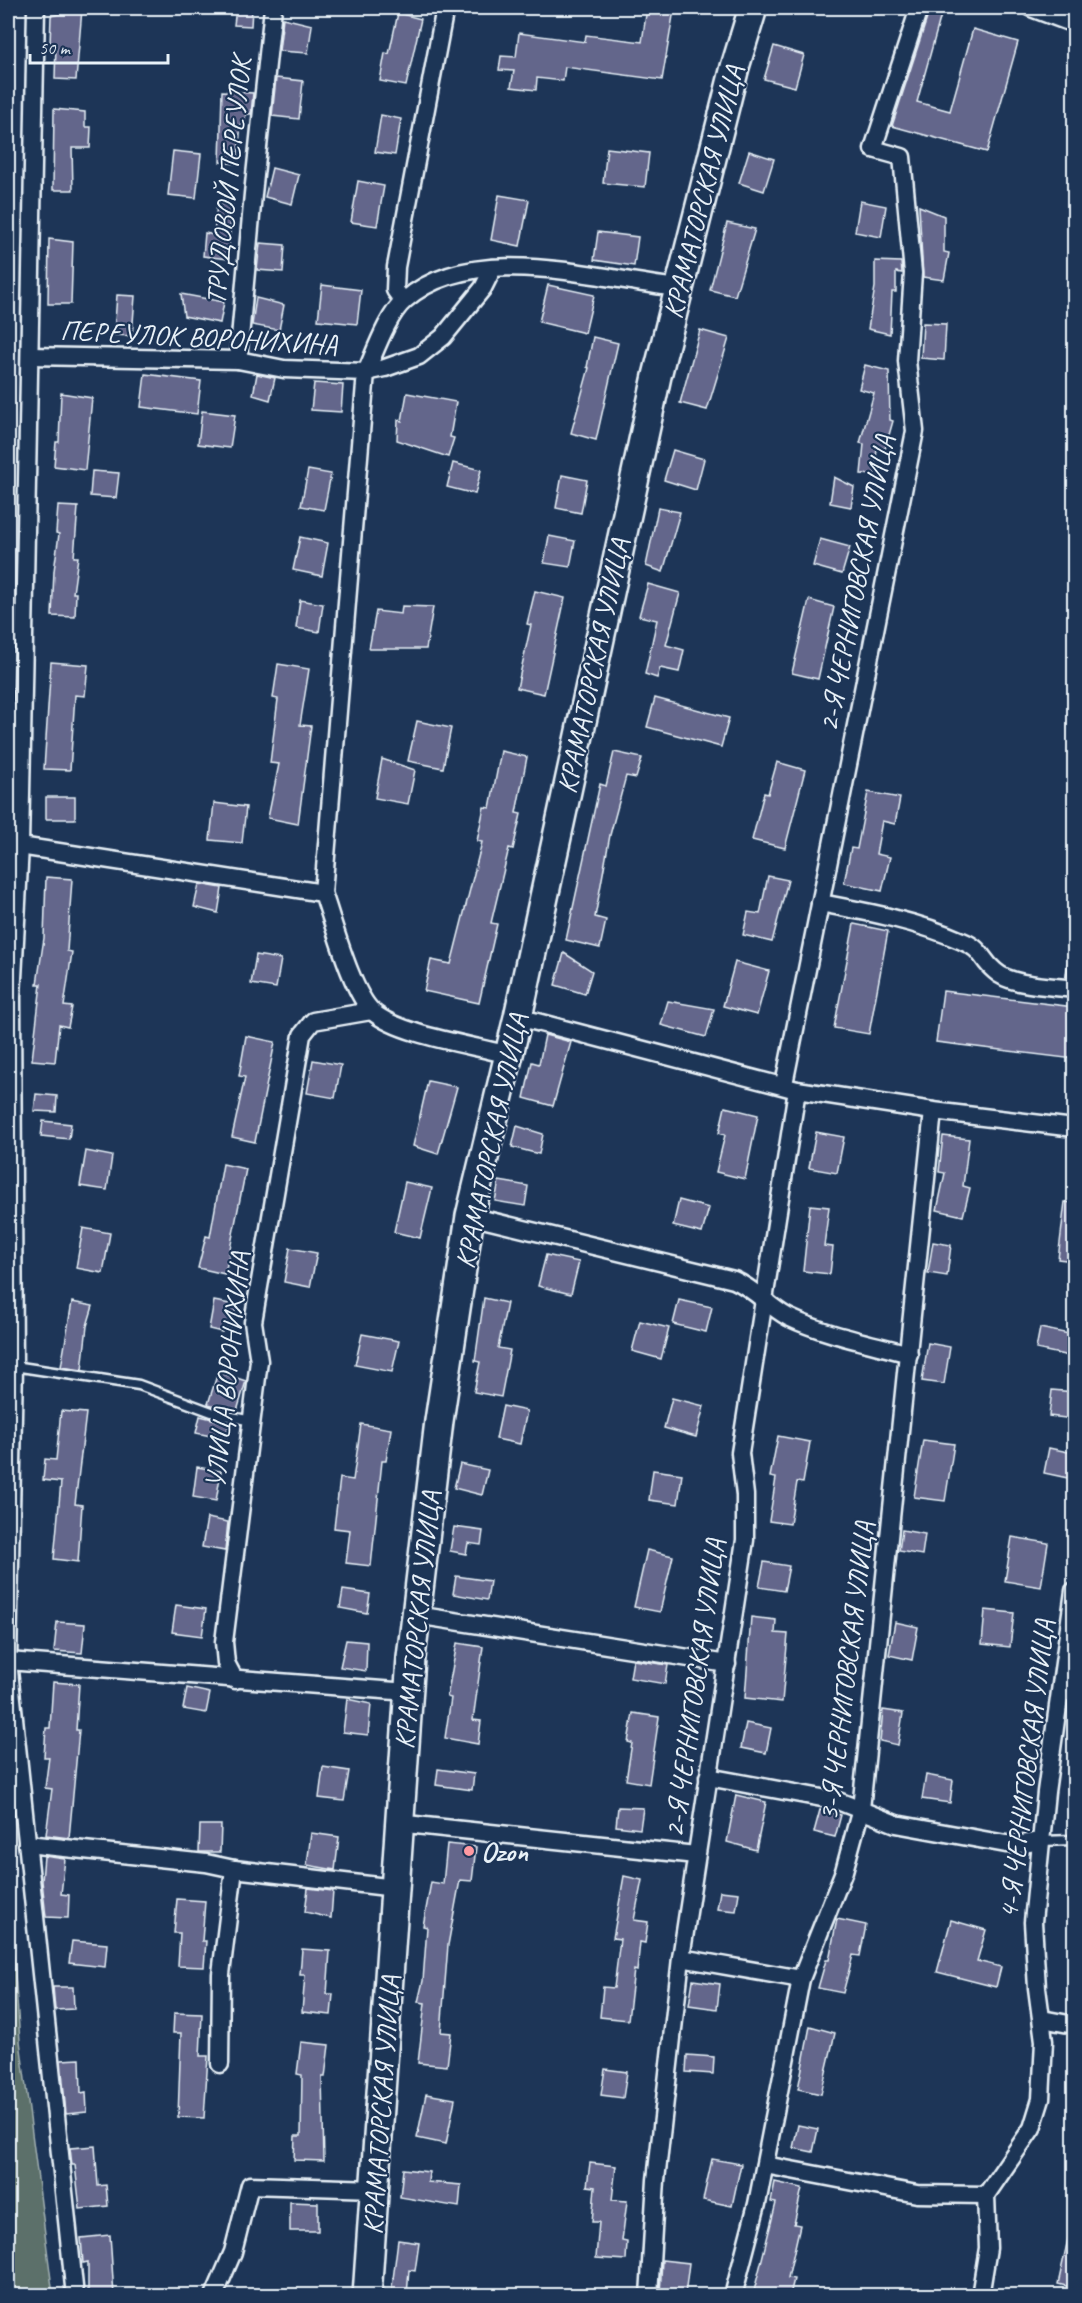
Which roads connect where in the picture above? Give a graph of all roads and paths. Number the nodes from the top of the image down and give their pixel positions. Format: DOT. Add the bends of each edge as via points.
graph roads {
  1 [pos="36,8"];
  2 [pos="273,8"];
  3 [pos="445,8"];
  4 [pos="753,8"];
  5 [pos="919,8"];
  6 [pos="1031,8"];
  7 [pos="1074,24"];
  8 [pos="493,268"];
  9 [pos="678,288"];
  10 [pos="403,301"];
  11 [pos="30,356"];
  12 [pos="238,360"];
  13 [pos="366,372"];
  14 [pos="20,846"];
  15 [pos="323,893"];
  16 [pos="820,903"];
  17 [pos="1074,958"];
  18 [pos="1072,989"];
  19 [pos="371,1011"];
  20 [pos="518,1017"];
  21 [pos="509,1055"];
  22 [pos="790,1087"];
  23 [pos="933,1111"];
  24 [pos="1074,1128"];
  25 [pos="470,1216"];
  26 [pos="765,1299"];
  27 [pos="909,1354"];
  28 [pos="14,1365"];
  29 [pos="252,1421"];
  30 [pos="1074,1591"];
  31 [pos="416,1615"];
  32 [pos="8,1661"];
  33 [pos="727,1664"];
  34 [pos="235,1680"];
  35 [pos="408,1692"];
  36 [pos="1067,1696"];
  37 [pos="708,1777"];
  38 [pos="861,1809"];
  39 [pos="398,1823"];
  40 [pos="1040,1840"];
  41 [pos="1074,1840"];
  42 [pos="27,1844"];
  43 [pos="696,1855"];
  44 [pos="234,1869"];
  45 [pos="394,1888"];
  46 [pos="681,1958"];
  47 [pos="801,1979"];
  48 [pos="1042,2019"];
  49 [pos="1074,2025"];
  50 [pos="220,2064"];
  51 [pos="765,2164"];
  52 [pos="375,2189"];
  53 [pos="986,2194"];
  54 [pos="75,2295"];
  55 [pos="214,2295"];
  56 [pos="367,2295"];
  57 [pos="649,2295"];
  58 [pos="733,2295"];
  59 [pos="980,2295"];
  1 -- 11 [label="street"];
  2 -- 12 [label="street, ТРУДОВОЙ ПЕРЕУЛОК"];
  3 -- 10 [label="street" via="396,267 395,290"];
  4 -- 9 [label="main road, КРАМАТОРСКАЯ УЛИЦА"];
  5 -- 16 [label="street, 2-Я ЧЕРНИГОВСКАЯ УЛИЦА" via="873,149 902,157 913,273 907,361 915,431"];
  6 -- 7 [label="street"];
  8 -- 9 [label="street, ПЕРЕУЛОК ВОРОНИХИНА" via="531,267"];
  8 -- 10 [label="street, ПЕРЕУЛОК ВОРОНИХИНА" via="438,278"];
  8 -- 13 [label="street, ПЕРЕУЛОК ВОРОНИХИНА" via="483,288 443,337 419,356"];
  9 -- 20 [label="main road, КРАМАТОРСКАЯ УЛИЦА"];
  10 -- 13 [label="street, ПЕРЕУЛОК ВОРОНИХИНА"];
  11 -- 12 [label="street, ПЕРЕУЛОК ВОРОНИХИНА"];
  11 -- 14 [label="street"];
  12 -- 13 [label="street, ПЕРЕУЛОК ВОРОНИХИНА" via="284,369"];
  13 -- 15 [label="street"];
  14 -- 15 [label="street"];
  14 -- 28 [label="street" via="12,997"];
  15 -- 19 [label="street" via="357,987"];
  16 -- 18 [label="street" via="920,925 980,950 994,971 1008,980"];
  16 -- 22 [label="street, 2-Я ЧЕРНИГОВСКАЯ УЛИЦА"];
  17 -- 18 [label="lane"];
  19 -- 21 [label="street" via="391,1024"];
  19 -- 29 [label="street, УЛИЦА ВОРОНИХИНА" via="313,1021 302,1035 253,1322 259,1361"];
  20 -- 21 [label="main road, КРАМАТОРСКАЯ УЛИЦА"];
  20 -- 22 [label="street"];
  21 -- 25 [label="main road, КРАМАТОРСКАЯ УЛИЦА"];
  22 -- 23 [label="street"];
  22 -- 26 [label="street, 2-Я ЧЕРНИГОВСКАЯ УЛИЦА"];
  23 -- 24 [label="street"];
  23 -- 27 [label="street, 3-Я ЧЕРНИГОВСКАЯ УЛИЦА"];
  25 -- 26 [label="street" via="734,1280"];
  25 -- 31 [label="main road, КРАМАТОРСКАЯ УЛИЦА" via="439,1421"];
  26 -- 27 [label="street" via="786,1316 811,1326"];
  26 -- 33 [label="street, 2-Я ЧЕРНИГОВСКАЯ УЛИЦА" via="740,1453 745,1540"];
  27 -- 38 [label="street, 3-Я ЧЕРНИГОВСКАЯ УЛИЦА"];
  28 -- 29 [label="lane" via="139,1385 217,1414"];
  28 -- 32 [label="street"];
  29 -- 34 [label="street, УЛИЦА ВОРОНИХИНА" via="224,1642 226,1663"];
  30 -- 36 [label="street, 4-Я ЧЕРНИГОВСКАЯ УЛИЦА"];
  31 -- 33 [label="street"];
  31 -- 35 [label="main road, КРАМАТОРСКАЯ УЛИЦА"];
  32 -- 34 [label="street"];
  32 -- 42 [label="street"];
  33 -- 37 [label="street, 2-Я ЧЕРНИГОВСКАЯ УЛИЦА"];
  34 -- 35 [label="street"];
  35 -- 39 [label="main road, КРАМАТОРСКАЯ УЛИЦА"];
  36 -- 40 [label="street, 4-Я ЧЕРНИГОВСКАЯ УЛИЦА"];
  37 -- 38 [label="street" via="838,1801"];
  37 -- 43 [label="street, 2-Я ЧЕРНИГОВСКАЯ УЛИЦА"];
  38 -- 40 [label="street" via="896,1824 1006,1844"];
  38 -- 47 [label="street, 3-Я ЧЕРНИГОВСКАЯ УЛИЦА" via="844,1871"];
  39 -- 43 [label="street"];
  39 -- 45 [label="main road, КРАМАТОРСКАЯ УЛИЦА"];
  40 -- 41 [label="lane"];
  40 -- 48 [label="street, 4-Я ЧЕРНИГОВСКАЯ УЛИЦА" via="1033,1922"];
  42 -- 44 [label="street"];
  42 -- 54 [label="street"];
  43 -- 46 [label="street, 2-Я ЧЕРНИГОВСКАЯ УЛИЦА"];
  44 -- 45 [label="street"];
  44 -- 50 [label="street" via="221,1974"];
  45 -- 52 [label="main road, КРАМАТОРСКАЯ УЛИЦА"];
  46 -- 47 [label="street"];
  46 -- 57 [label="street, 2-Я ЧЕРНИГОВСКАЯ УЛИЦА" via="656,2180"];
  47 -- 51 [label="street, 3-Я ЧЕРНИГОВСКАЯ УЛИЦА"];
  48 -- 49 [label="street"];
  48 -- 53 [label="street, 4-Я ЧЕРНИГОВСКАЯ УЛИЦА" via="1041,2099 1035,2118"];
  51 -- 53 [label="street" via="917,2194"];
  51 -- 58 [label="street, 3-Я ЧЕРНИГОВСКАЯ УЛИЦА"];
  52 -- 55 [label="street" via="250,2185 233,2252"];
  52 -- 56 [label="main road, КРАМАТОРСКАЯ УЛИЦА"];
  53 -- 59 [label="street" via="988,2248"];
}
